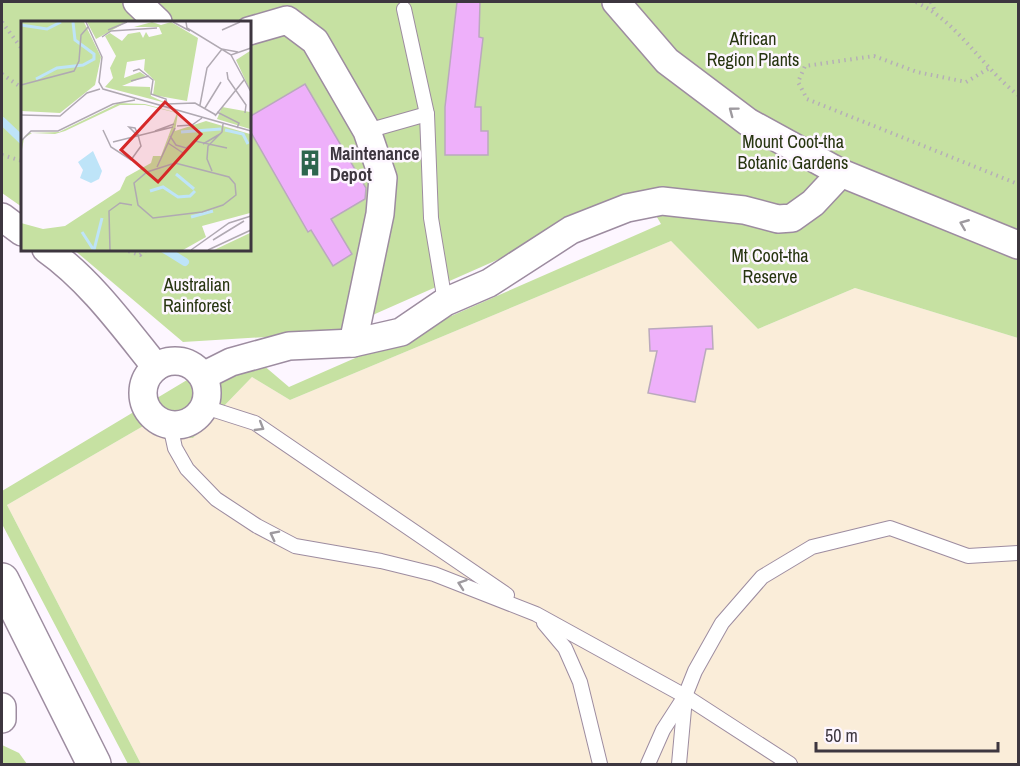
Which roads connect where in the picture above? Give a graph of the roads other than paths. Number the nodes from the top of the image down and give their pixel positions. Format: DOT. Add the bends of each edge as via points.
graph roads {
  1 [pos="136,2"];
  2 [pos="616,2"];
  3 [pos="404,9"];
  4 [pos="286,11"];
  5 [pos="157,21"];
  6 [pos="250,29"];
  7 [pos="427,114"];
  8 [pos="367,131"];
  9 [pos="841,173"];
  10 [pos="2,217"];
  11 [pos="21,231"];
  12 [pos="1018,246"];
  13 [pos="47,250"];
  14 [pos="445,302"];
  15 [pos="353,343"];
  16 [pos="156,367"];
  17 [pos="203,376"];
  18 [pos="205,407"];
  19 [pos="170,425"];
  20 [pos="1018,553"];
  21 [pos="2,580"];
  22 [pos="536,614"];
  23 [pos="685,696"];
  24 [pos="2,707"];
  25 [pos="2,719"];
  26 [pos="94,765"];
  27 [pos="600,765"];
  28 [pos="648,765"];
  29 [pos="679,765"];
  30 [pos="790,765"];
  1 -- 5 [label="street"];
  9 -- 2 [label="street, one-way" via="748,122 667,61"];
  3 -- 7 [label="lane"];
  4 -- 6 [label="street"];
  4 -- 8 [label="street" via="315,40"];
  7 -- 8 [label="lane"];
  7 -- 14 [label="lane" via="431,218"];
  8 -- 15 [label="street" via="383,178 380,214"];
  12 -- 9 [label="street, one-way"];
  9 -- 14 [label="street" via="813,203 792,218 662,201 627,208 572,230 489,283"];
  10 -- 11 [label="street"];
  13 -- 16 [label="street" via="115,316"];
  14 -- 15 [label="street" via="400,332"];
  15 -- 17 [label="street" via="289,346 231,362"];
  16 -- 17 [label="street" via="177,361"];
  16 -- 19 [label="street" via="144,384 145,406 160,422"];
  17 -- 18 [label="street" via="208,397"];
  18 -- 19 [label="street" via="191,422"];
  18 -- 22 [label="lane, one-way" via="255,423"];
  22 -- 19 [label="lane, one-way" via="434,574 295,546 216,499 187,470 175,448"];
  20 -- 23 [label="lane" via="968,556 890,528 812,547 762,577 722,623"];
  21 -- 26 [label="main road"];
  22 -- 23 [label="lane"];
  22 -- 27 [label="lane" via="565,648 580,682"];
  23 -- 28 [label="lane" via="663,730"];
  23 -- 29 [label="lane"];
  23 -- 30 [label="lane"];
  24 -- 25 [label="street"];
}
